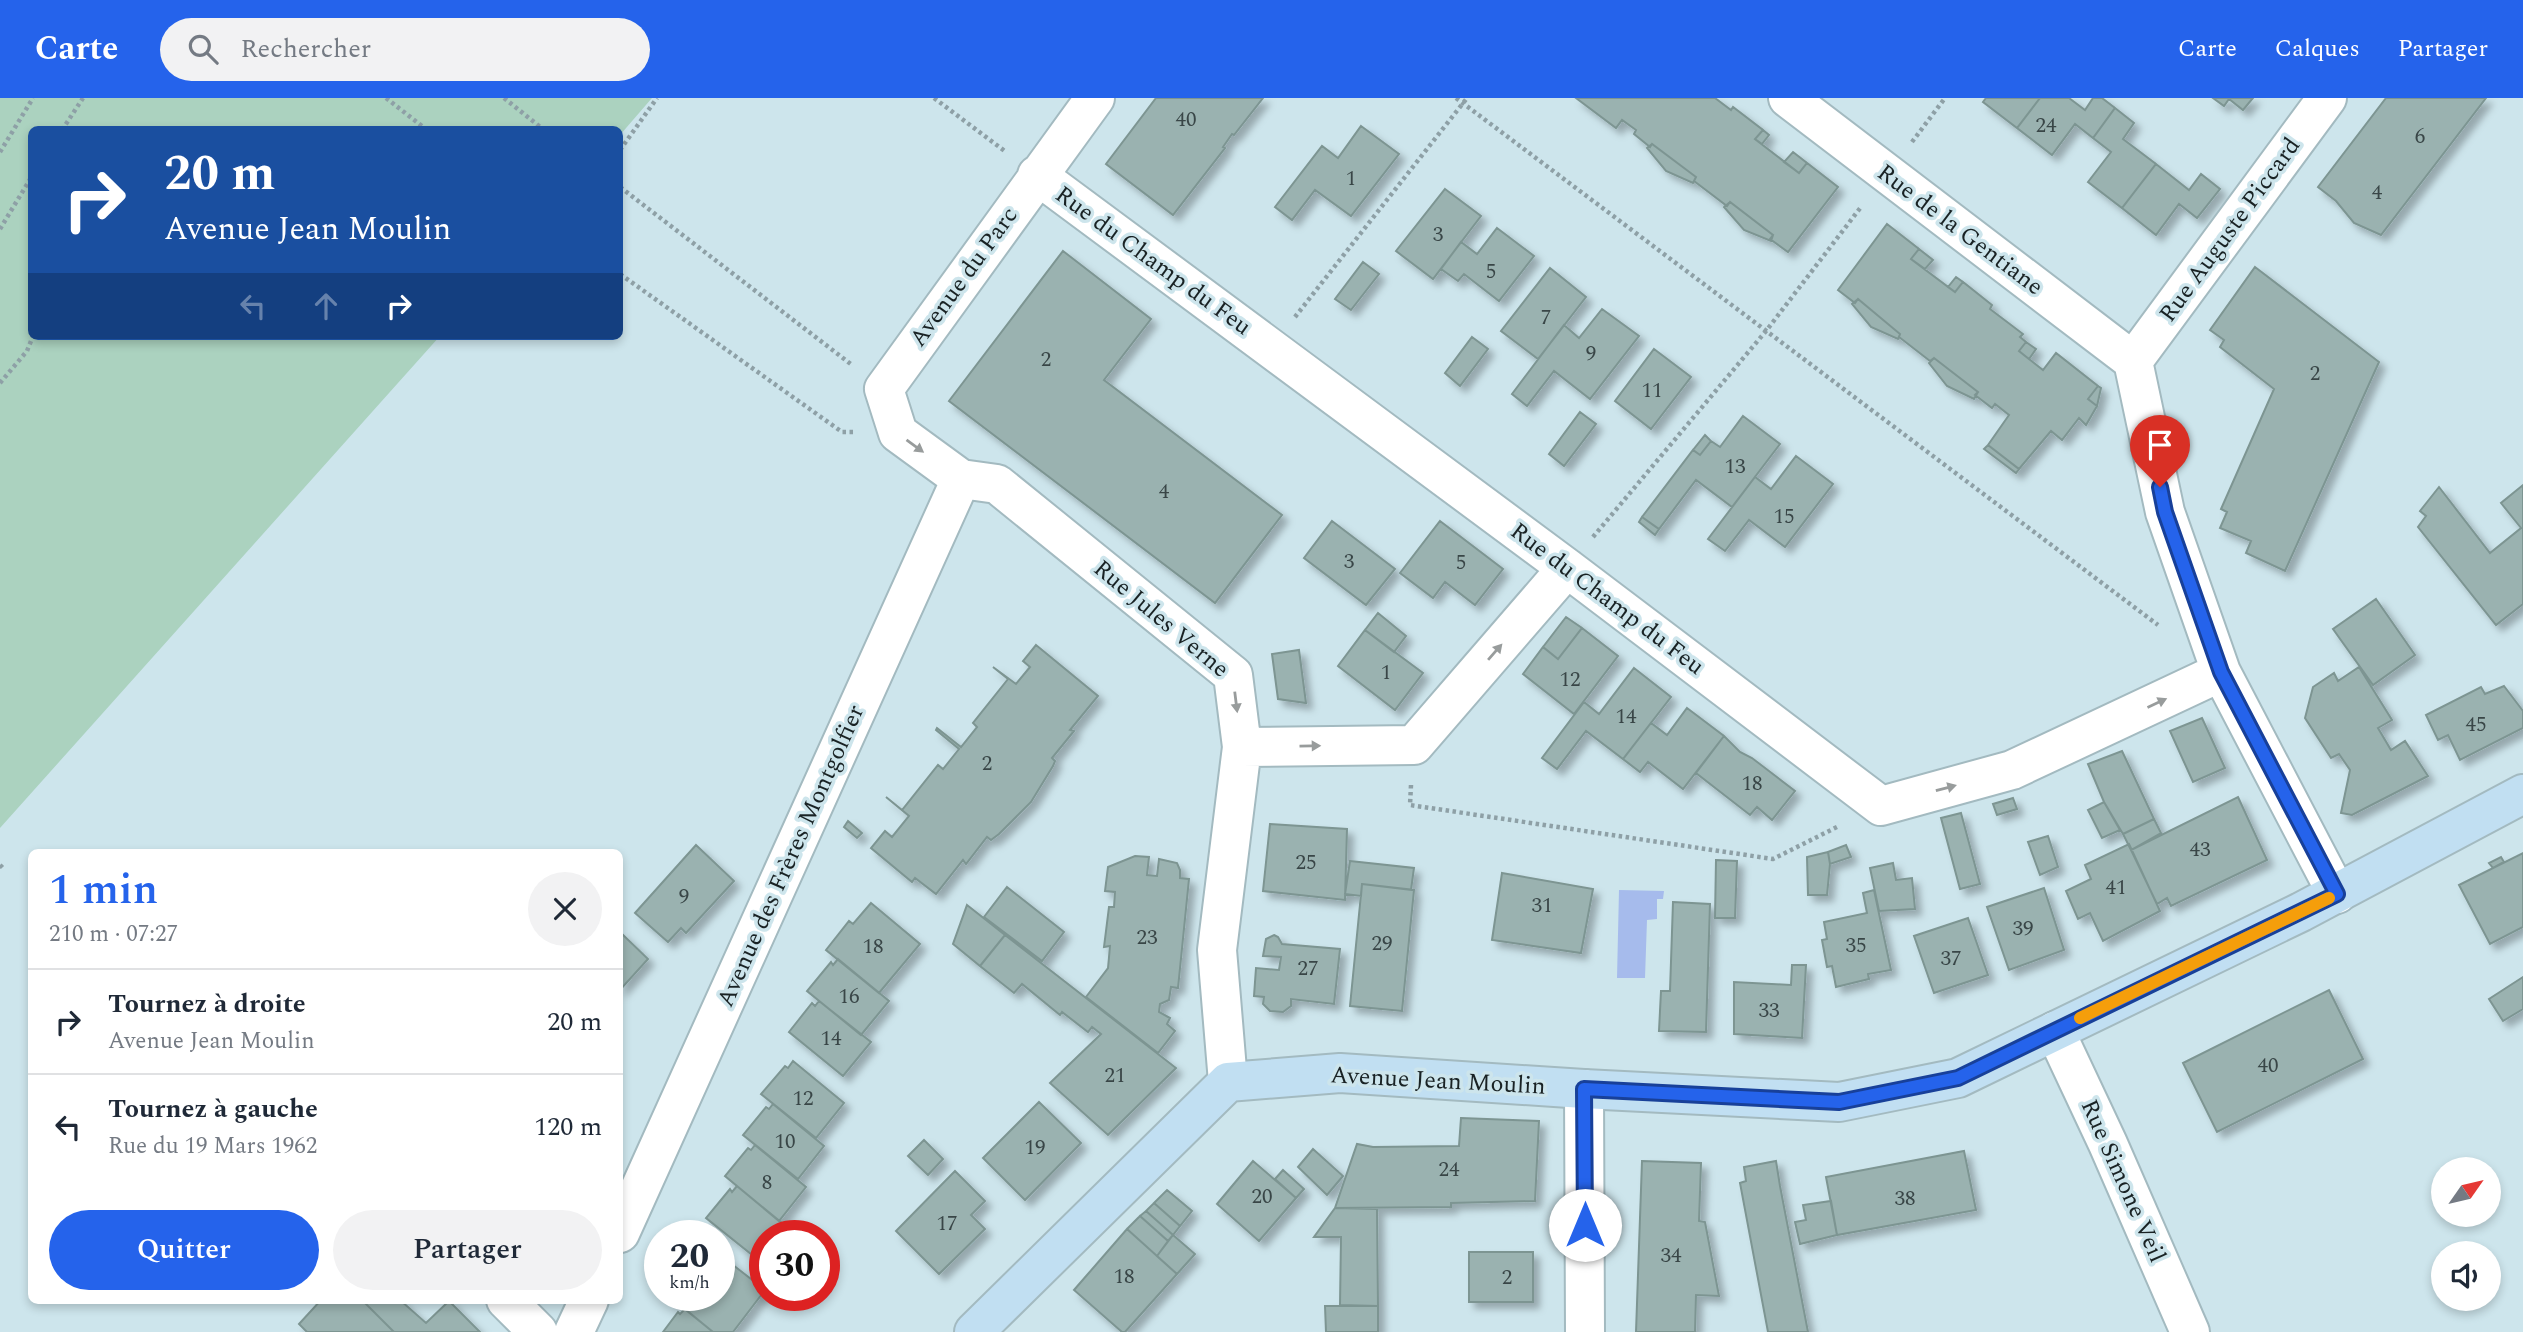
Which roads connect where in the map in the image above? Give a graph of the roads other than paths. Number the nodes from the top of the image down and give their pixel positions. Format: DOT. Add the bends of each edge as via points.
graph roads {
  1 [pos="1095,98"];
  2 [pos="1787,98"];
  3 [pos="2327,98"];
  4 [pos="1037,176"];
  5 [pos="2133,361"];
  6 [pos="898,433"];
  7 [pos="961,479"];
  8 [pos="1567,568"];
  9 [pos="2221,672"];
  10 [pos="1242,747"];
  11 [pos="2523,794"];
  12 [pos="2337,894"];
  13 [pos="2055,1031"];
  14 [pos="1228,1082"];
  15 [pos="1584,1089"];
  16 [pos="623,1226"];
  17 [pos="510,1304"];
  18 [pos="587,1304"];
  19 [pos="538,1332"];
  20 [pos="575,1332"];
  21 [pos="974,1332"];
  22 [pos="1585,1332"];
  23 [pos="2190,1332"];
  1 -- 4 [label="street, Avenue du Parc"];
  2 -- 5 [label="street, Rue de la Gentiane"];
  3 -- 5 [label="street, Rue Auguste Piccard"];
  4 -- 6 [label="street, Avenue du Parc" via="884,388"];
  4 -- 8 [label="street, Rue du Champ du Feu"];
  5 -- 9 [label="street" via="2165,512"];
  6 -- 7 [label="street, Rue Jules Verne, one-way"];
  7 -- 10 [label="street, Rue Jules Verne, one-way" via="998,484 1233,675"];
  7 -- 16 [label="street, Avenue des Frères Montgolfier"];
  8 -- 9 [label="street, Rue du Champ du Feu, one-way" via="1881,806 2012,770"];
  10 -- 8 [label="street, one-way" via="1415,745"];
  9 -- 12 [label="street"];
  10 -- 14 [label="street, Rue Jules Verne" via="1217,950"];
  11 -- 12 [label="main road, Avenue Jean Moulin"];
  12 -- 13 [label="main road, Avenue Jean Moulin"];
  13 -- 15 [label="main road, Avenue Jean Moulin" via="1958,1078 1839,1102"];
  13 -- 23 [label="street, Rue Simone Veil"];
  14 -- 15 [label="main road, Avenue Jean Moulin" via="1340,1073"];
  14 -- 21 [label="main road"];
  15 -- 22 [label="street"];
  17 -- 19 [label="street"];
  18 -- 20 [label="street"];
}
